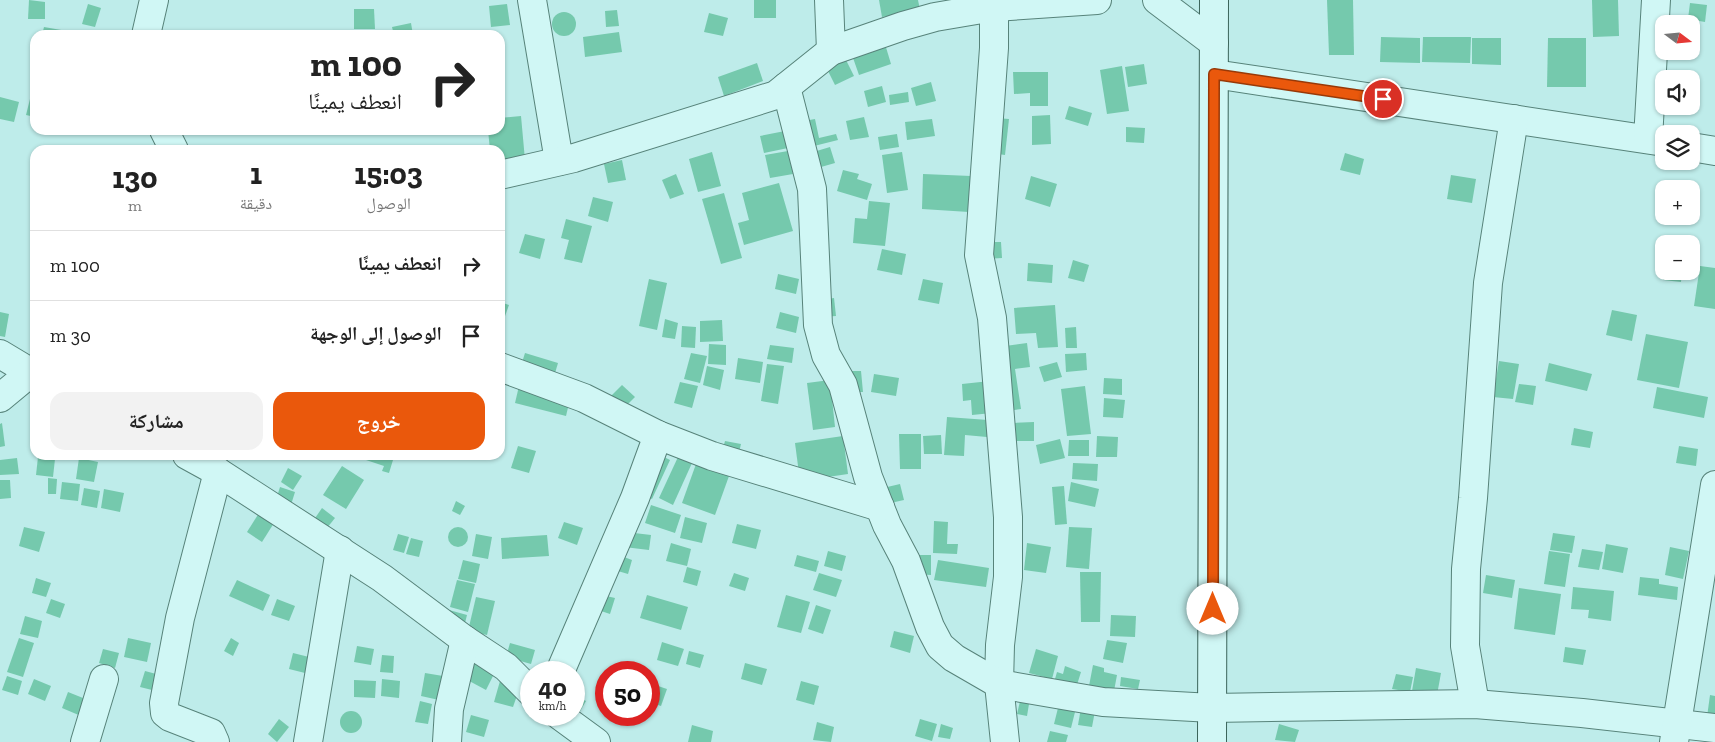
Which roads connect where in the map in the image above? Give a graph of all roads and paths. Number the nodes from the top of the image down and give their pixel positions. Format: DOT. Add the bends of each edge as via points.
graph roads {
  1 [pos="154,0"];
  2 [pos="532,0"];
  3 [pos="829,0"];
  4 [pos="1098,0"];
  5 [pos="1157,0"];
  6 [pos="1214,0"];
  7 [pos="1656,0"];
  8 [pos="994,7"];
  9 [pos="147,30"];
  10 [pos="1214,43"];
  11 [pos="831,51"];
  12 [pos="1214,74"];
  13 [pos="786,87"];
  14 [pos="1514,118"];
  15 [pos="1656,125"];
  16 [pos="1655,140"];
  17 [pos="1700,149"];
  18 [pos="1715,152"];
  19 [pos="559,161"];
  20 [pos="505,174"];
  21 [pos="0,354"];
  22 [pos="505,369"];
  23 [pos="30,370"];
  24 [pos="30,374"];
  25 [pos="0,398"];
  26 [pos="658,435"];
  27 [pos="196,460"];
  28 [pos="218,472"];
  29 [pos="1715,486"];
  30 [pos="880,507"];
  31 [pos="340,550"];
  32 [pos="464,640"];
  33 [pos="565,661"];
  34 [pos="104,679"];
  35 [pos="520,681"];
  36 [pos="999,684"];
  37 [pos="1475,704"];
  38 [pos="1212,708"];
  39 [pos="573,726"];
  40 [pos="1715,728"];
  41 [pos="1675,732"];
  42 [pos="592,741"];
  43 [pos="85,742"];
  44 [pos="216,742"];
  45 [pos="308,742"];
  46 [pos="446,742"];
  47 [pos="1005,742"];
  48 [pos="1212,742"];
  1 -- 9 [label="street"];
  2 -- 19 [label="street"];
  3 -- 11 [label="street"];
  4 -- 8 [label="street"];
  5 -- 10 [label="street"];
  6 -- 10 [label="street"];
  7 -- 15 [label="street"];
  8 -- 11 [label="street" via="935,17"];
  8 -- 36 [label="street" via="979,255 992,318 1008,518 1008,577"];
  10 -- 12 [label="street"];
  11 -- 13 [label="street"];
  12 -- 14 [label="street"];
  12 -- 38 [label="street"];
  13 -- 19 [label="street" via="776,95"];
  13 -- 30 [label="street" via="812,188 818,325 826,355 843,385 868,477"];
  14 -- 16 [label="street"];
  14 -- 37 [label="street" via="1488,283 1474,498 1466,569 1466,646"];
  17 -- 18 [label="street"];
  19 -- 20 [label="street"];
  21 -- 23 [label="street"];
  22 -- 26 [label="street" via="584,398"];
  24 -- 25 [label="street"];
  26 -- 30 [label="street" via="712,456"];
  26 -- 33 [label="street" via="636,498"];
  27 -- 28 [label="street"];
  28 -- 31 [label="street"];
  28 -- 44 [label="street" via="180,618 164,703 165,713 211,733"];
  29 -- 41 [label="street"];
  30 -- 36 [label="street" via="940,646 954,658"];
  31 -- 32 [label="street"];
  31 -- 45 [label="street"];
  32 -- 35 [label="street" via="506,667"];
  32 -- 46 [label="street" via="449,709"];
  34 -- 43 [label="street"];
  36 -- 38 [label="street" via="1103,702"];
  36 -- 47 [label="street"];
  37 -- 38 [label="street"];
  37 -- 41 [label="street"];
  38 -- 48 [label="street"];
  39 -- 42 [label="street"];
  40 -- 41 [label="street"];
}
